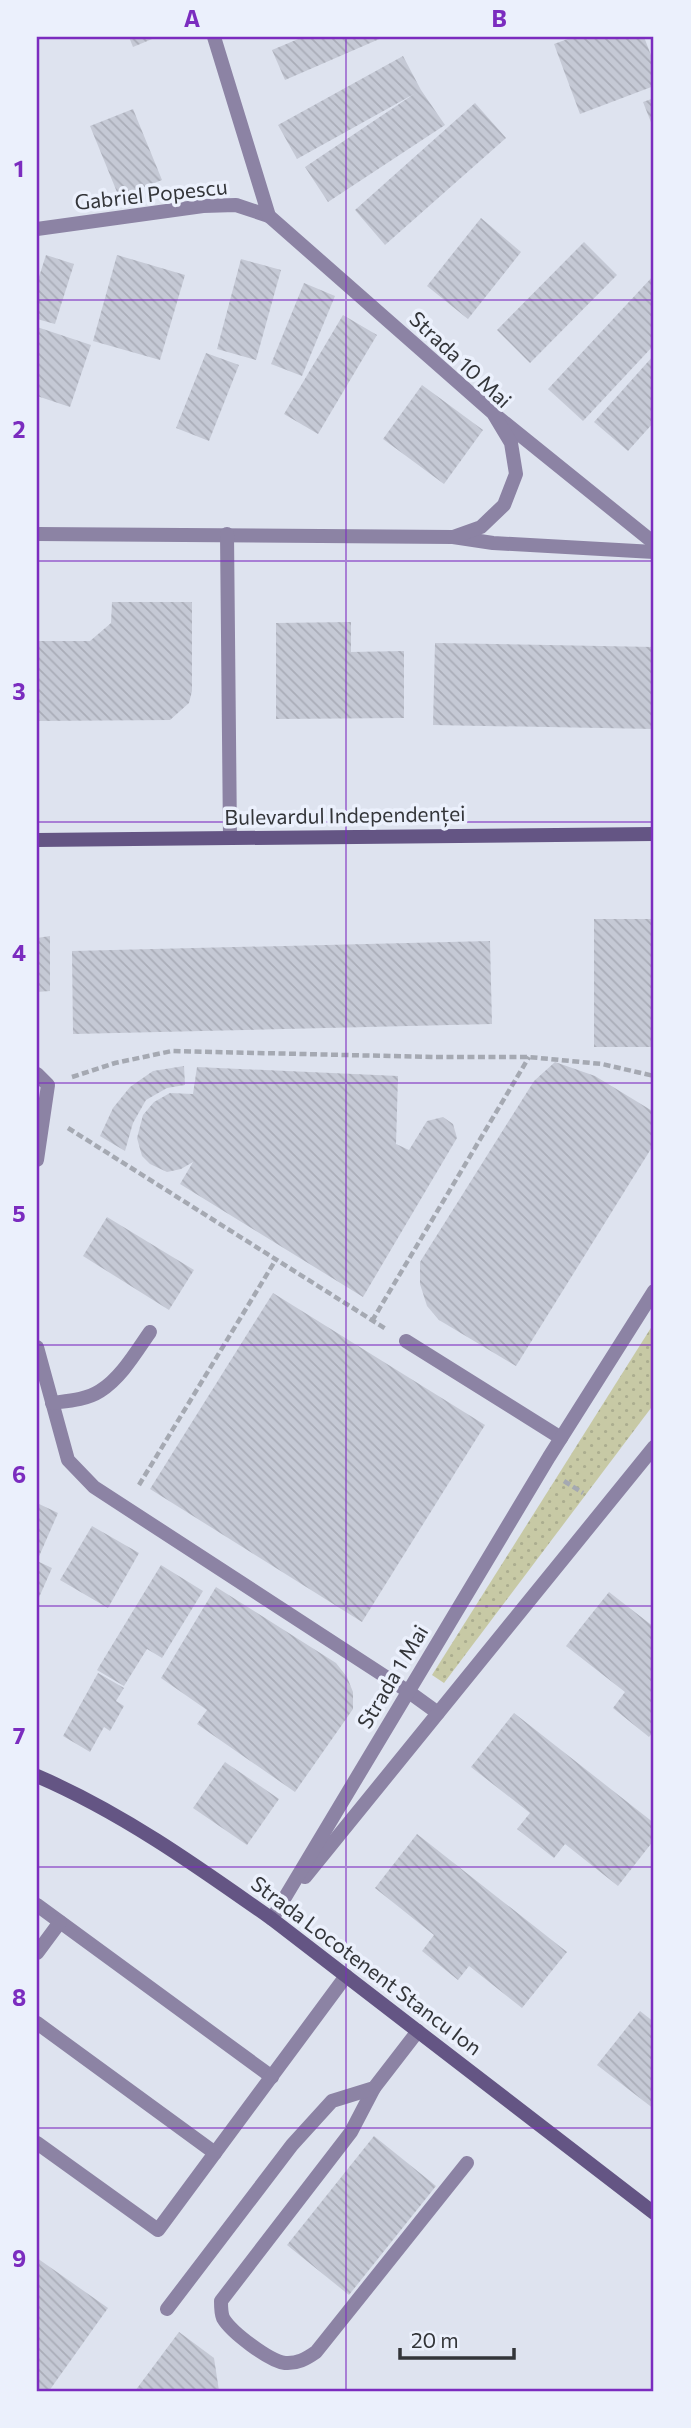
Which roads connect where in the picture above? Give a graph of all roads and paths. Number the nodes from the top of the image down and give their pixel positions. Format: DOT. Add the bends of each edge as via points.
graph roads {
  1 [pos="214,37"];
  2 [pos="268,216"];
  3 [pos="37,229"];
  4 [pos="493,413"];
  5 [pos="37,534"];
  6 [pos="227,534"];
  7 [pos="453,537"];
  8 [pos="654,543"];
  9 [pos="654,552"];
  10 [pos="654,834"];
  11 [pos="230,838"];
  12 [pos="37,840"];
  13 [pos="529,1057"];
  14 [pos="654,1076"];
  15 [pos="42,1080"];
  16 [pos="44,1112"];
  17 [pos="37,1160"];
  18 [pos="275,1261"];
  19 [pos="654,1291"];
  20 [pos="372,1321"];
  21 [pos="150,1332"];
  22 [pos="406,1341"];
  23 [pos="37,1347"];
  24 [pos="51,1404"];
  25 [pos="561,1438"];
  26 [pos="654,1447"];
  27 [pos="545,1462"];
  28 [pos="126,1507"];
  29 [pos="605,1507"];
  30 [pos="409,1692"];
  31 [pos="438,1713"];
  32 [pos="37,1776"];
  33 [pos="37,1905"];
  34 [pos="272,1919"];
  35 [pos="60,1922"];
  36 [pos="37,1953"];
  37 [pos="346,1976"];
  38 [pos="37,2023"];
  39 [pos="418,2031"];
  40 [pos="272,2077"];
  41 [pos="374,2088"];
  42 [pos="37,2143"];
  43 [pos="215,2153"];
  44 [pos="467,2163"];
  45 [pos="654,2213"];
  46 [pos="167,2309"];
  1 -- 2 [label="street"];
  2 -- 3 [label="street, Gabriel Popescu" via="236,205 202,206"];
  2 -- 4 [label="street, Strada 10 Mai"];
  4 -- 7 [label="street, Strada 10 Mai" via="510,443 516,474 504,505 481,527"];
  4 -- 8 [label="street"];
  5 -- 6 [label="street, Strada 10 Mai"];
  6 -- 7 [label="street, Strada 10 Mai"];
  6 -- 11 [label="street"];
  7 -- 9 [label="street"];
  10 -- 11 [label="street, Bulevardul Independenței"];
  11 -- 12 [label="street, Bulevardul Independenței"];
  13 -- 14 [label="path" via="602,1064"];
  13 -- 15 [label="path" via="172,1051"];
  13 -- 20 [label="path"];
  15 -- 16 [label="street"];
  16 -- 17 [label="street"];
  16 -- 18 [label="path"];
  18 -- 20 [label="path"];
  18 -- 28 [label="path"];
  19 -- 25 [label="street, Strada 1 Mai"];
  20 -- 22 [label="path"];
  21 -- 24 [label="street" via="126,1366 100,1391"];
  22 -- 25 [label="street"];
  23 -- 24 [label="street"];
  24 -- 28 [label="street" via="68,1460 94,1487"];
  25 -- 27 [label="street, Strada 1 Mai"];
  26 -- 29 [label="street"];
  27 -- 29 [label="path"];
  27 -- 30 [label="street, Strada 1 Mai"];
  28 -- 30 [label="street"];
  29 -- 31 [label="street"];
  30 -- 31 [label="street"];
  30 -- 34 [label="street, Strada 1 Mai"];
  31 -- 34 [label="street"];
  32 -- 34 [label="street, Strada Locotenent Stancu Ion" via="148,1835"];
  33 -- 35 [label="street"];
  34 -- 37 [label="street, Strada Locotenent Stancu Ion"];
  35 -- 36 [label="street"];
  35 -- 40 [label="street"];
  37 -- 39 [label="street, Strada Locotenent Stancu Ion"];
  37 -- 40 [label="street"];
  38 -- 43 [label="street"];
  39 -- 41 [label="street"];
  39 -- 45 [label="street, Strada Locotenent Stancu Ion"];
  40 -- 43 [label="street"];
  41 -- 44 [label="street" via="351,2132 221,2301 222,2316 232,2328 272,2360 304,2361 316,2353"];
  41 -- 46 [label="street" via="332,2101 292,2145"];
  42 -- 43 [label="street" via="158,2230"];
}
